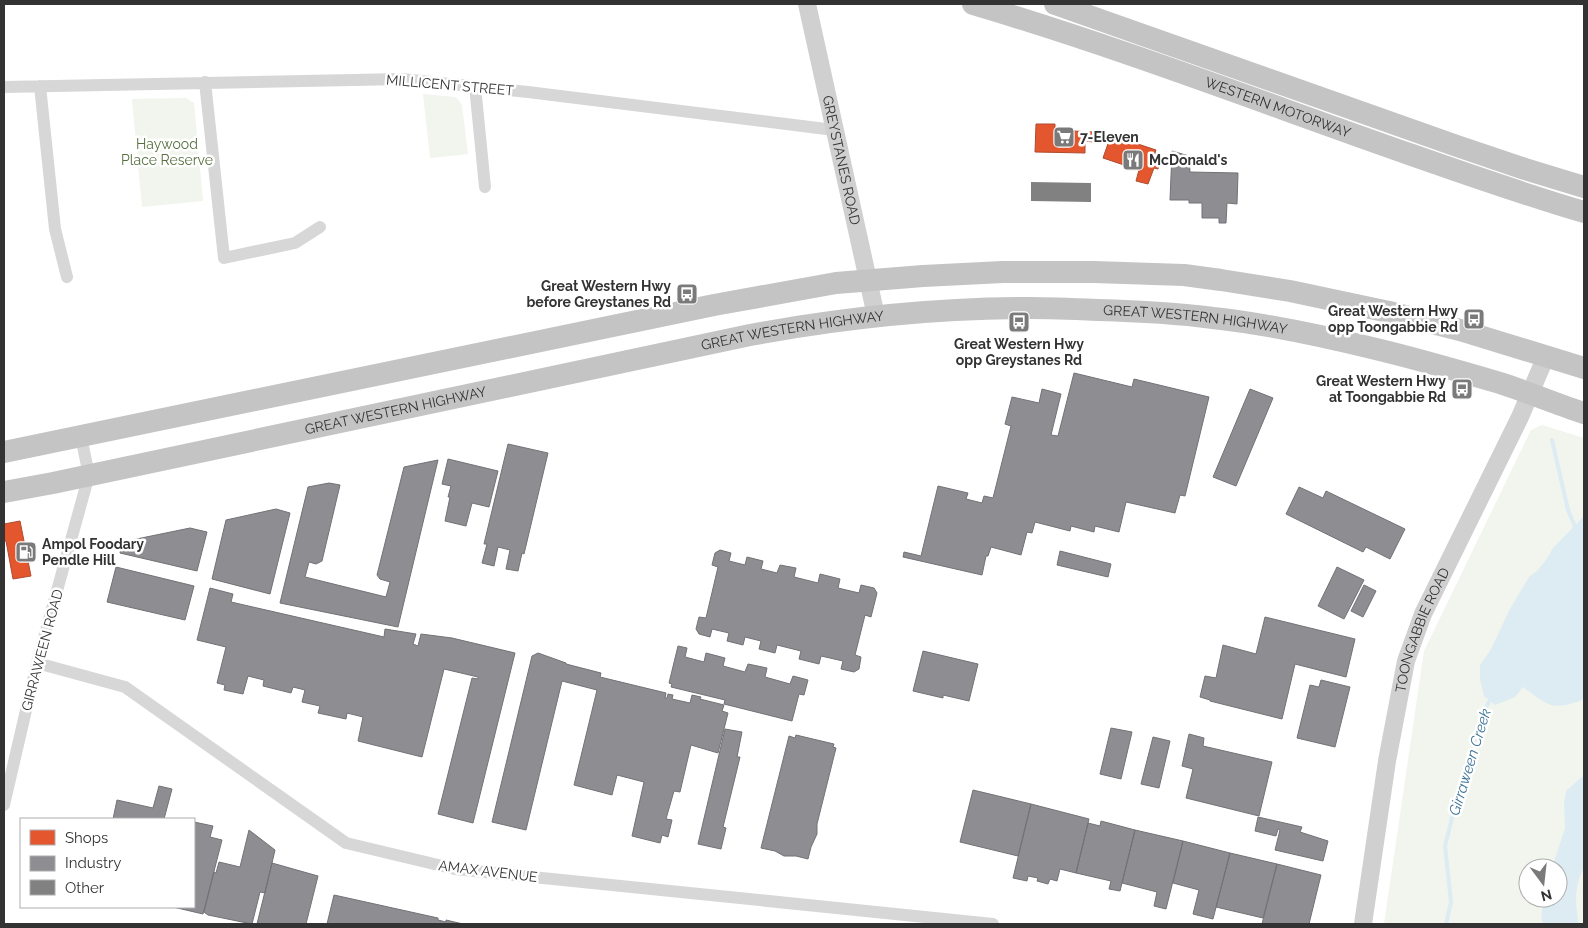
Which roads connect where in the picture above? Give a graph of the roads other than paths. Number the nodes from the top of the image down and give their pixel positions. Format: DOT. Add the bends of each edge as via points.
graph roads {
  1 [pos="973,4"];
  2 [pos="1055,4"];
  3 [pos="808,8"];
  4 [pos="205,82"];
  5 [pos="4,86"];
  6 [pos="40,86"];
  7 [pos="475,86"];
  8 [pos="834,130"];
  9 [pos="485,186"];
  10 [pos="1584,187"];
  11 [pos="1584,212"];
  12 [pos="320,227"];
  13 [pos="68,277"];
  14 [pos="868,280"];
  15 [pos="876,316"];
  16 [pos="1546,356"];
  17 [pos="1584,368"];
  18 [pos="1530,394"];
  19 [pos="1584,412"];
  20 [pos="81,437"];
  21 [pos="4,452"];
  22 [pos="89,475"];
  23 [pos="4,492"];
  24 [pos="37,663"];
  25 [pos="4,805"];
  26 [pos="993,924"];
  27 [pos="1364,924"];
  1 -- 11 [label="highway, WESTERN MOTORWAY" via="1112,48"];
  2 -- 10 [label="highway, WESTERN MOTORWAY" via="1457,146"];
  3 -- 8 [label="main road, GREYSTANES ROAD"];
  4 -- 6 [label="street, MILLICENT STREET"];
  4 -- 7 [label="street, MILLICENT STREET" via="402,79"];
  4 -- 12 [label="street" via="224,258 295,243"];
  5 -- 6 [label="street, MILLICENT STREET"];
  6 -- 13 [label="street" via="55,229"];
  7 -- 8 [label="street, MILLICENT STREET"];
  7 -- 9 [label="street"];
  8 -- 14 [label="main road, GREYSTANES ROAD"];
  14 -- 15 [label="main road, GREYSTANES ROAD"];
  14 -- 16 [label="highway" via="1003,272 1184,275 1290,291 1389,312"];
  14 -- 20 [label="highway" via="714,305"];
  15 -- 18 [label="highway, GREAT WESTERN HIGHWAY" via="1030,308 1211,317 1375,348"];
  15 -- 22 [label="highway, GREAT WESTERN HIGHWAY" via="750,335"];
  16 -- 17 [label="highway"];
  16 -- 18 [label="main road, TOONGABBIE ROAD"];
  18 -- 19 [label="highway, GREAT WESTERN HIGHWAY"];
  18 -- 27 [label="main road, TOONGABBIE ROAD" via="1423,614 1406,661 1387,761"];
  20 -- 21 [label="highway"];
  20 -- 22 [label="street, GIRRAWEEN ROAD"];
  22 -- 23 [label="highway, GREAT WESTERN HIGHWAY"];
  22 -- 24 [label="street, GIRRAWEEN ROAD"];
  24 -- 25 [label="street, GIRRAWEEN ROAD"];
  24 -- 26 [label="street, AMAX AVENUE" via="125,687 346,843 456,869"];
}
